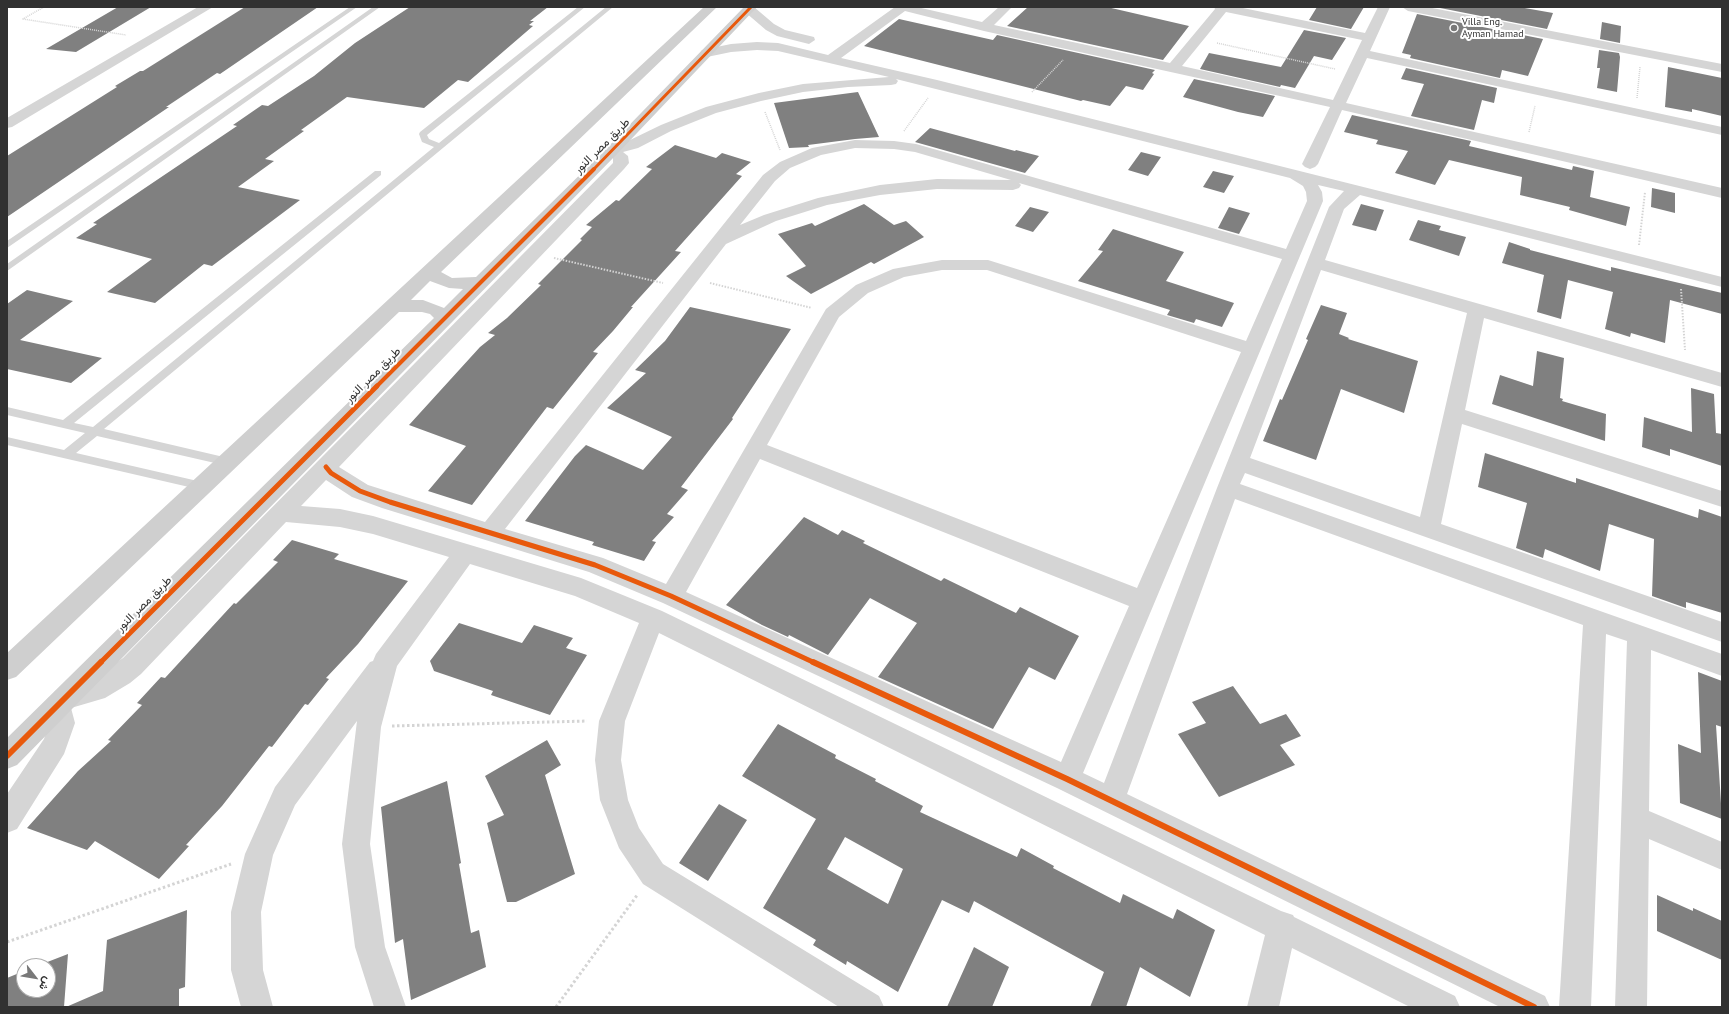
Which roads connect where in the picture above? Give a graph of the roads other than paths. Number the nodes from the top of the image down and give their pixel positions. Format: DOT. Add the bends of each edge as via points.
graph roads {
  1 [pos="206,7"];
  2 [pos="354,7"];
  3 [pos="377,7"];
  4 [pos="582,7"];
  5 [pos="610,7"];
  6 [pos="711,7"];
  7 [pos="904,7"];
  8 [pos="1006,7"];
  9 [pos="1222,7"];
  10 [pos="1384,7"];
  11 [pos="1408,7"];
  12 [pos="750,8"];
  13 [pos="984,27"];
  14 [pos="1369,38"];
  15 [pos="842,50"];
  16 [pos="707,53"];
  17 [pos="1362,53"];
  18 [pos="830,59"];
  19 [pos="1174,68"];
  20 [pos="1722,68"];
  21 [pos="937,84"];
  22 [pos="1338,105"];
  23 [pos="1059,109"];
  24 [pos="7,124"];
  25 [pos="1722,131"];
  26 [pos="440,147"];
  27 [pos="613,150"];
  28 [pos="1303,170"];
  29 [pos="378,173"];
  30 [pos="1055,188"];
  31 [pos="1357,191"];
  32 [pos="1722,193"];
  33 [pos="719,242"];
  34 [pos="7,245"];
  35 [pos="1291,256"];
  36 [pos="1315,263"];
  37 [pos="7,268"];
  38 [pos="430,271"];
  39 [pos="1717,273"];
  40 [pos="482,281"];
  41 [pos="390,307"];
  42 [pos="1477,310"];
  43 [pos="445,318"];
  44 [pos="1251,349"];
  45 [pos="1722,380"];
  46 [pos="7,411"];
  47 [pos="1455,414"];
  48 [pos="65,424"];
  49 [pos="95,430"];
  50 [pos="7,441"];
  51 [pos="754,448"];
  52 [pos="67,454"];
  53 [pos="228,462"];
  54 [pos="1238,462"];
  55 [pos="326,467"];
  56 [pos="202,486"];
  57 [pos="1228,488"];
  58 [pos="1722,499"];
  59 [pos="390,502"];
  60 [pos="281,513"];
  61 [pos="373,526"];
  62 [pos="1429,529"];
  63 [pos="490,532"];
  64 [pos="465,553"];
  65 [pos="671,596"];
  66 [pos="1144,601"];
  67 [pos="653,618"];
  68 [pos="1595,619"];
  69 [pos="1722,632"];
  70 [pos="1638,635"];
  71 [pos="385,662"];
  72 [pos="1722,665"];
  73 [pos="7,669"];
  74 [pos="857,682"];
  75 [pos="60,702"];
  76 [pos="841,710"];
  77 [pos="7,756"];
  78 [pos="1067,779"];
  79 [pos="1111,801"];
  80 [pos="7,819"];
  81 [pos="1635,819"];
  82 [pos="1722,856"];
  83 [pos="1282,926"];
  84 [pos="1518,1003"];
  85 [pos="257,1007"];
  86 [pos="390,1007"];
  87 [pos="868,1007"];
  88 [pos="1263,1007"];
  89 [pos="1444,1007"];
  90 [pos="1575,1007"];
  91 [pos="1631,1007"];
  1 -- 24 [label="street"];
  2 -- 34 [label="lane"];
  3 -- 37 [label="lane"];
  4 -- 26 [label="lane" via="423,134 425,140"];
  5 -- 26 [label="lane"];
  6 -- 38 [label="street"];
  7 -- 13 [label="street"];
  7 -- 15 [label="street"];
  8 -- 13 [label="street"];
  9 -- 14 [label="street"];
  9 -- 19 [label="street"];
  10 -- 14 [label="street"];
  11 -- 20 [label="street"];
  12 -- 15 [label="street" via="770,27 781,33"];
  12 -- 16 [label="street, طريق مصر النور"];
  13 -- 19 [label="street"];
  14 -- 17 [label="street"];
  15 -- 18 [label="street"];
  15 -- 23 [label="street" via="1028,96"];
  16 -- 18 [label="street" via="731,48 778,47"];
  16 -- 27 [label="street, طريق مصر النور"];
  17 -- 22 [label="street"];
  17 -- 25 [label="street"];
  18 -- 21 [label="street"];
  19 -- 22 [label="street"];
  21 -- 23 [label="street"];
  21 -- 27 [label="street" via="893,81 803,88 711,110 666,128 633,145"];
  22 -- 28 [label="street"];
  22 -- 32 [label="street"];
  23 -- 28 [label="street"];
  26 -- 49 [label="lane"];
  27 -- 40 [label="street, طريق مصر النور"];
  27 -- 55 [label="street" via="620,156 619,166"];
  28 -- 31 [label="street"];
  28 -- 35 [label="street" via="1314,192 1315,201"];
  28 -- 39 [label="street" via="1638,247"];
  29 -- 48 [label="lane"];
  30 -- 33 [label="street" via="944,184 880,190 824,201 777,216"];
  30 -- 33 [label="street" via="916,148 855,144 817,151 785,165 768,178"];
  30 -- 35 [label="street"];
  31 -- 36 [label="street" via="1350,194 1337,207"];
  31 -- 39 [label="street" via="1680,272"];
  33 -- 63 [label="street"];
  35 -- 44 [label="street"];
  36 -- 42 [label="street"];
  36 -- 54 [label="street"];
  38 -- 40 [label="street" via="437,278 449,283"];
  38 -- 41 [label="street"];
  40 -- 43 [label="street, طريق مصر النور"];
  41 -- 43 [label="street" via="423,306 436,310"];
  41 -- 53 [label="street"];
  42 -- 45 [label="street"];
  42 -- 47 [label="street"];
  43 -- 75 [label="street, طريق مصر النور"];
  44 -- 51 [label="street" via="988,265 942,265 899,273 862,289 832,313"];
  44 -- 66 [label="street"];
  46 -- 48 [label="lane"];
  47 -- 58 [label="street"];
  47 -- 62 [label="street"];
  48 -- 49 [label="lane"];
  49 -- 52 [label="lane"];
  49 -- 53 [label="lane"];
  50 -- 52 [label="lane"];
  51 -- 65 [label="street"];
  51 -- 66 [label="street"];
  52 -- 56 [label="lane"];
  53 -- 56 [label="street"];
  54 -- 57 [label="street"];
  54 -- 62 [label="street"];
  55 -- 59 [label="street" via="331,474 360,491"];
  55 -- 60 [label="street"];
  56 -- 73 [label="street"];
  57 -- 68 [label="street"];
  57 -- 79 [label="street"];
  59 -- 61 [label="street" via="378,513"];
  59 -- 63 [label="street"];
  60 -- 61 [label="street" via="340,518"];
  60 -- 75 [label="street" via="121,675 96,690"];
  61 -- 64 [label="street"];
  62 -- 69 [label="street"];
  63 -- 65 [label="street" via="595,565"];
  64 -- 67 [label="street" via="581,588"];
  64 -- 71 [label="street"];
  65 -- 74 [label="street"];
  66 -- 78 [label="street"];
  67 -- 76 [label="street"];
  67 -- 87 [label="street" via="612,721 608,760 614,800 628,838 653,874"];
  68 -- 70 [label="street"];
  68 -- 90 [label="street"];
  70 -- 72 [label="street"];
  70 -- 81 [label="street"];
  71 -- 85 [label="street" via="285,796 259,854 246,912 247,970"];
  71 -- 86 [label="street" via="368,727 356,844 370,947"];
  74 -- 76 [label="street"];
  74 -- 78 [label="street"];
  75 -- 77 [label="street, طريق مصر النور"];
  75 -- 80 [label="street" via="62,723 57,740"];
  76 -- 83 [label="street"];
  78 -- 79 [label="street"];
  79 -- 84 [label="street"];
  81 -- 82 [label="street"];
  81 -- 91 [label="street"];
  83 -- 88 [label="street"];
  83 -- 89 [label="street"];
}
